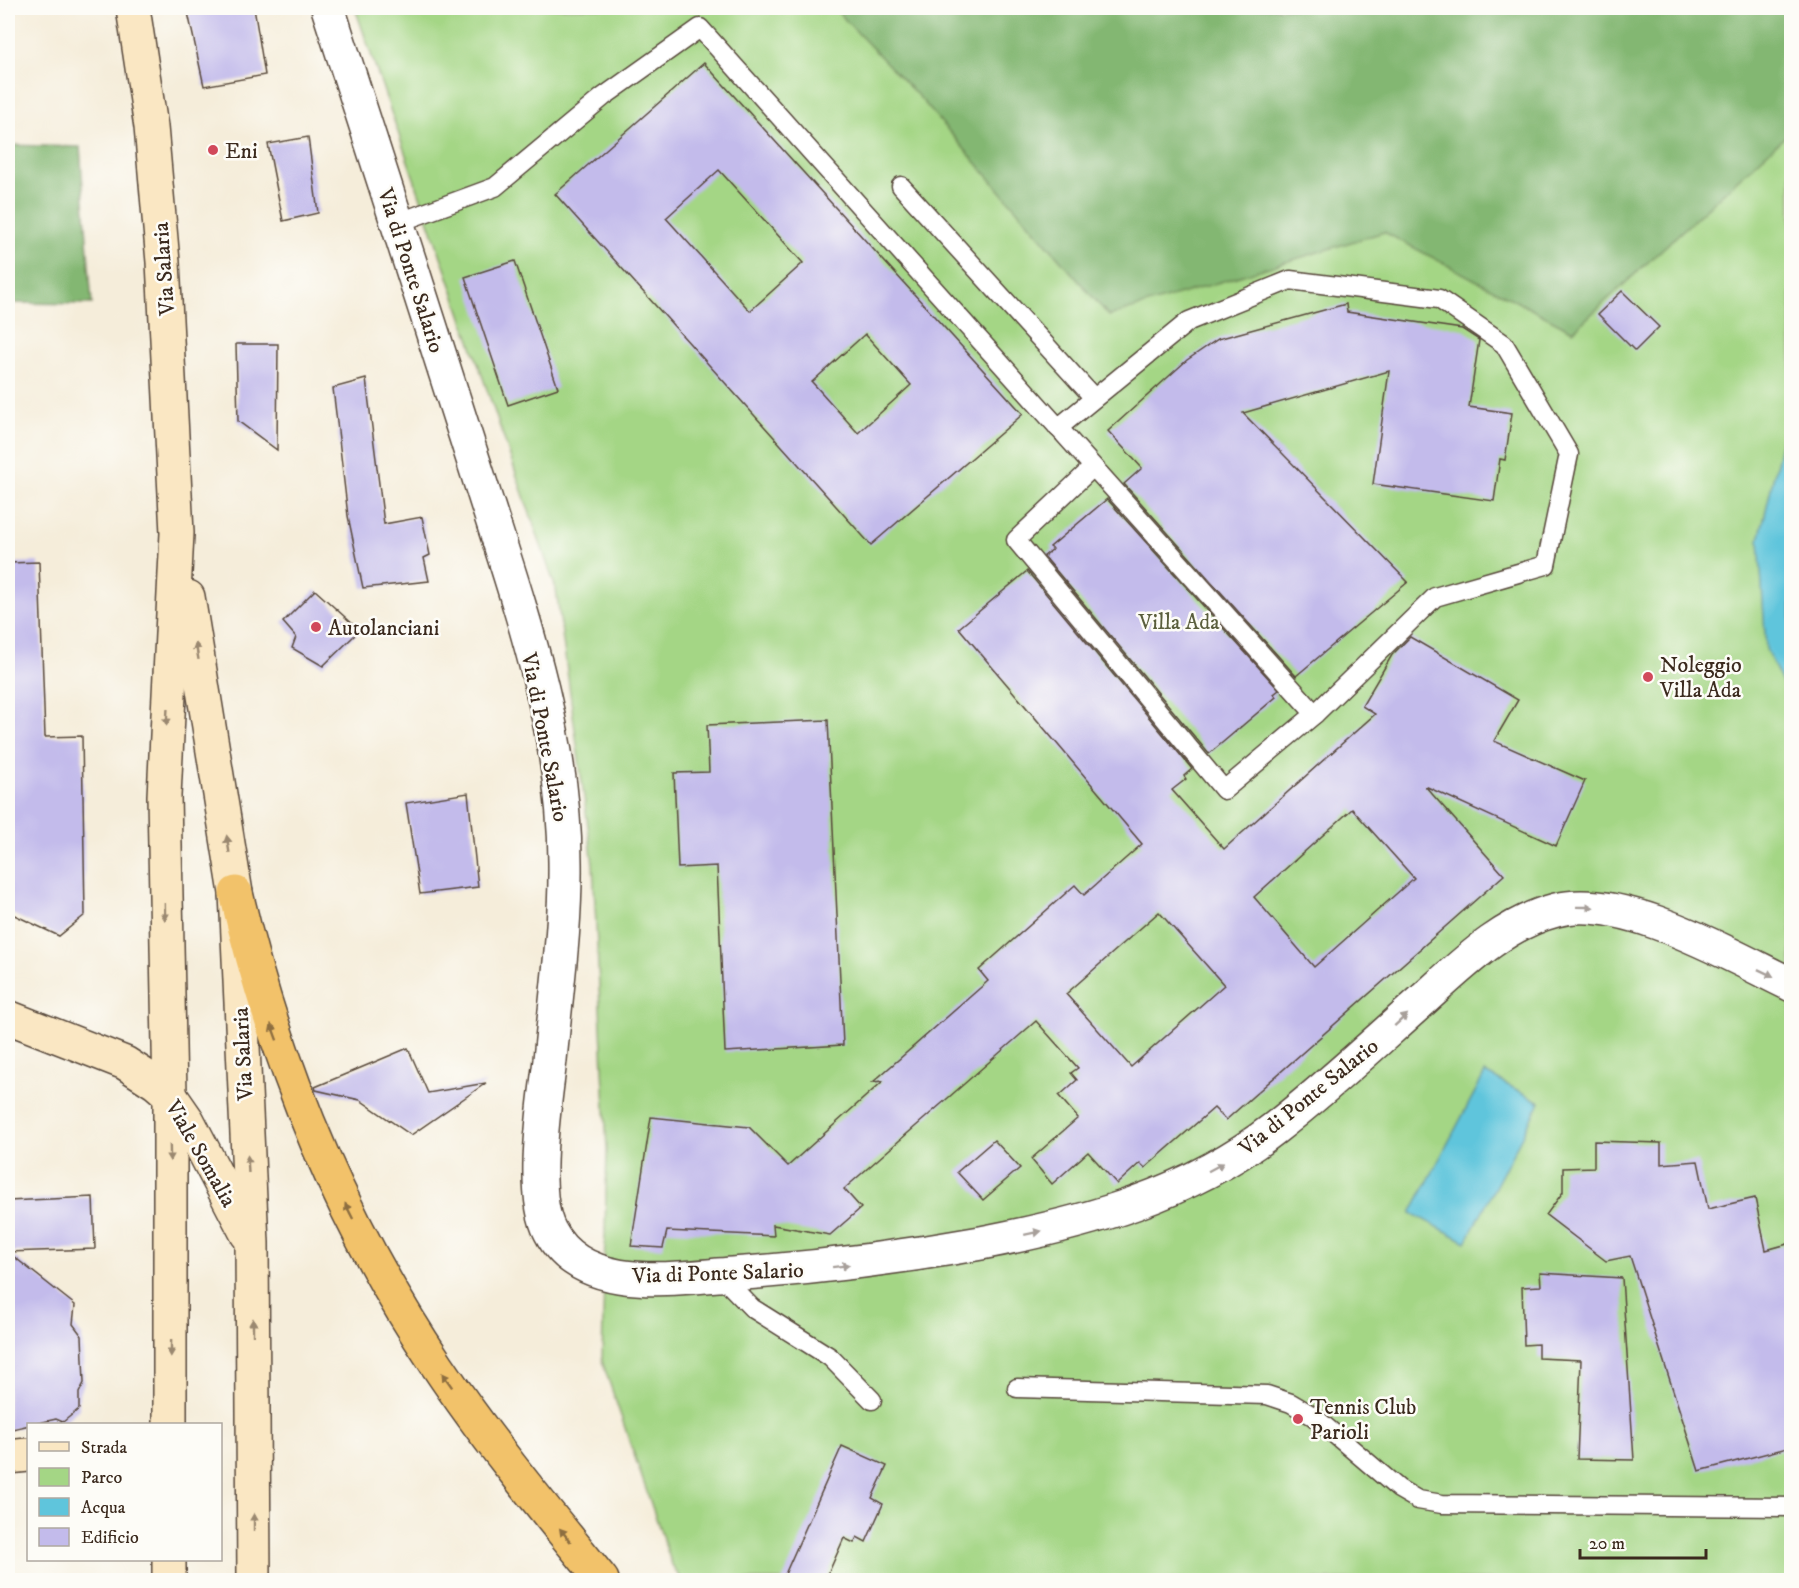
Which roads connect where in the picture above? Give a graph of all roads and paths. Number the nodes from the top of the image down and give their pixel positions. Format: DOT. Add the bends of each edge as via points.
graph roads {
  1 [pos="133,8"];
  2 [pos="328,8"];
  3 [pos="901,186"];
  4 [pos="398,223"];
  5 [pos="1094,398"];
  6 [pos="1058,428"];
  7 [pos="1093,466"];
  8 [pos="177,533"];
  9 [pos="1315,714"];
  10 [pos="236,893"];
  11 [pos="1791,985"];
  12 [pos="8,1017"];
  13 [pos="170,1095"];
  14 [pos="252,1243"];
  15 [pos="720,1275"];
  16 [pos="1017,1388"];
  17 [pos="872,1400"];
  18 [pos="171,1423"];
  19 [pos="27,1455"];
  20 [pos="8,1457"];
  21 [pos="1791,1507"];
  22 [pos="169,1561"];
  23 [pos="169,1581"];
  24 [pos="254,1581"];
  25 [pos="602,1581"];
  1 -- 8 [label="main road, Via Salaria" via="151,127 164,262"];
  2 -- 4 [label="street, Via di Ponte Salario"];
  3 -- 5 [label="lane"];
  4 -- 6 [label="lane" via="495,187 603,97 700,28"];
  4 -- 15 [label="street, Via di Ponte Salario" via="515,596 537,673 558,775 566,867 543,1120 541,1182 547,1225 568,1255 598,1272 635,1277"];
  5 -- 6 [label="lane"];
  5 -- 9 [label="lane" via="1190,321 1290,280 1439,298 1504,344 1569,454 1546,565 1435,597"];
  6 -- 7 [label="lane"];
  7 -- 9 [label="lane"];
  7 -- 9 [label="lane" via="1016,540 1224,790"];
  10 -- 8 [label="main road, Via Salaria, one-way"];
  8 -- 13 [label="main road, Via Salaria, one-way" via="164,796"];
  14 -- 10 [label="main road, Via Salaria, one-way"];
  25 -- 10 [label="highway, one-way" via="467,1408 383,1277 334,1182 286,1064 250,959"];
  15 -- 11 [label="street, Via di Ponte Salario, one-way" via="841,1266 1032,1233 1117,1210 1183,1184 1276,1128 1495,939 1528,919 1557,910 1597,907 1638,917"];
  12 -- 13 [label="main road, Viale Somalia" via="125,1063"];
  13 -- 14 [label="main road, Viale Somalia" via="188,1121"];
  13 -- 18 [label="main road, Via Salaria, one-way"];
  24 -- 14 [label="main road, Via Salaria, one-way"];
  15 -- 17 [label="lane" via="752,1308 830,1357"];
  16 -- 21 [label="lane" via="1267,1395 1313,1416 1399,1489 1418,1500 1442,1504"];
  19 -- 20 [label="main road"];
  22 -- 23 [label="main road"];
}
